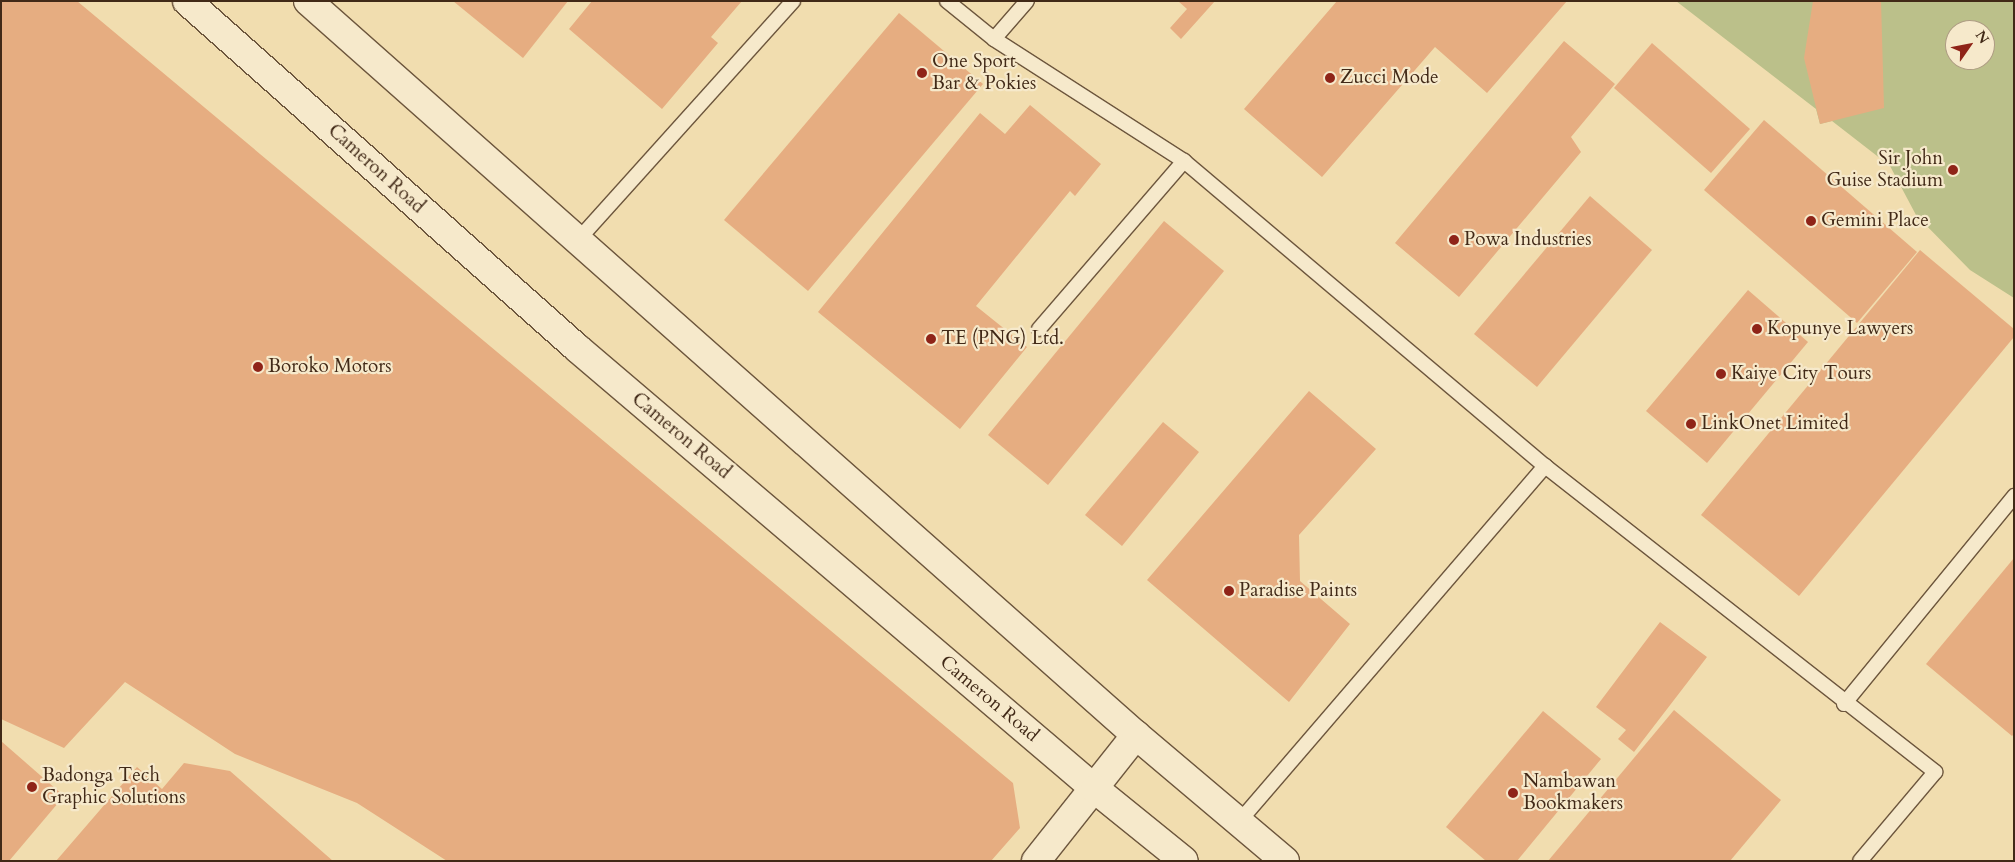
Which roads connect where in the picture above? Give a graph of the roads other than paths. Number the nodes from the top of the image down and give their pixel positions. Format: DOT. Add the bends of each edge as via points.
graph roads {
  1 [pos="187,1"];
  2 [pos="793,1"];
  3 [pos="947,1"];
  4 [pos="1027,1"];
  5 [pos="321,5"];
  6 [pos="994,39"];
  7 [pos="1184,160"];
  8 [pos="577,241"];
  9 [pos="1039,328"];
  10 [pos="1545,466"];
  11 [pos="2014,496"];
  12 [pos="1844,704"];
  13 [pos="1136,735"];
  14 [pos="1095,789"];
  15 [pos="1238,823"];
  16 [pos="1036,861"];
  17 [pos="1184,861"];
  18 [pos="1285,861"];
  19 [pos="1860,861"];
  1 -- 14 [label="main road, Cameron Road" via="577,348"];
  2 -- 8 [label="lane"];
  3 -- 6 [label="lane"];
  4 -- 6 [label="lane"];
  5 -- 8 [label="main road"];
  6 -- 7 [label="lane"];
  7 -- 9 [label="lane"];
  7 -- 10 [label="lane"];
  8 -- 13 [label="main road"];
  10 -- 12 [label="lane"];
  10 -- 15 [label="lane"];
  11 -- 12 [label="lane"];
  12 -- 19 [label="lane" via="1935,772"];
  13 -- 14 [label="main road"];
  13 -- 15 [label="main road"];
  14 -- 16 [label="main road"];
  14 -- 17 [label="main road, Cameron Road"];
  15 -- 18 [label="main road"];
}
